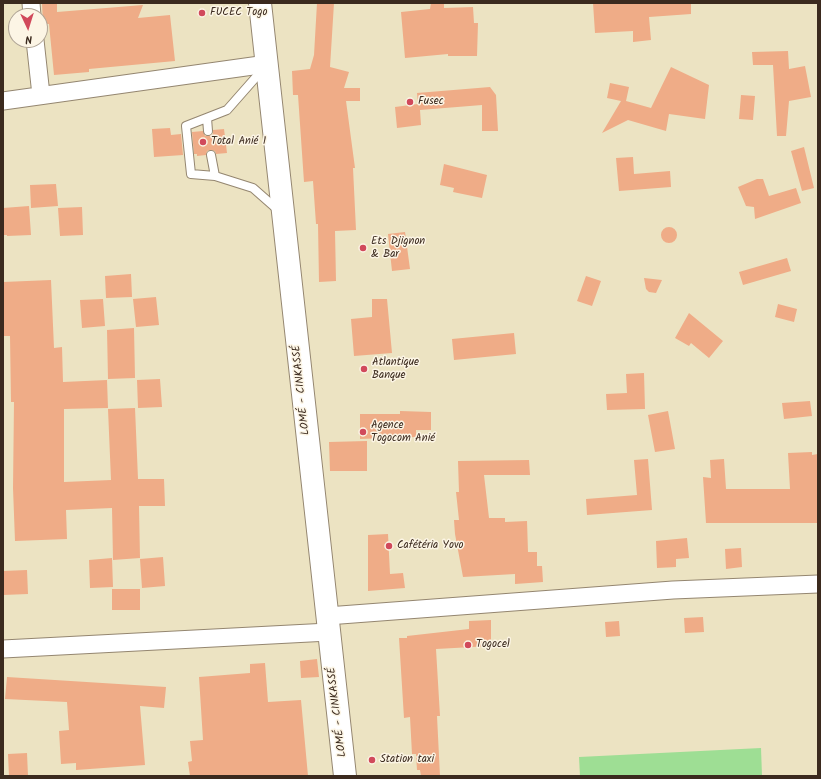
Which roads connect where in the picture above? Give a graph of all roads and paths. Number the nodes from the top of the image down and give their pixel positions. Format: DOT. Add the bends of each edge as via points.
graph roads {
  1 [pos="260,3"];
  2 [pos="36,48"];
  3 [pos="267,64"];
  4 [pos="42,95"];
  5 [pos="3,101"];
  6 [pos="207,118"];
  7 [pos="208,131"];
  8 [pos="211,155"];
  9 [pos="215,176"];
  10 [pos="283,214"];
  11 [pos="818,584"];
  12 [pos="328,624"];
  13 [pos="3,649"];
  14 [pos="345,776"];
  1 -- 3 [label="highway, LOMÉ - CINKASSÉ"];
  2 -- 4 [label="street"];
  3 -- 4 [label="street"];
  3 -- 6 [label="lane" via="227,110"];
  3 -- 10 [label="highway, LOMÉ - CINKASSÉ"];
  4 -- 5 [label="street"];
  6 -- 7 [label="lane"];
  6 -- 9 [label="lane" via="186,126 191,174"];
  8 -- 9 [label="lane"];
  9 -- 10 [label="lane" via="253,188"];
  10 -- 12 [label="highway, LOMÉ - CINKASSÉ"];
  11 -- 12 [label="street" via="673,590"];
  12 -- 13 [label="street"];
  12 -- 14 [label="highway, LOMÉ - CINKASSÉ"];
}
